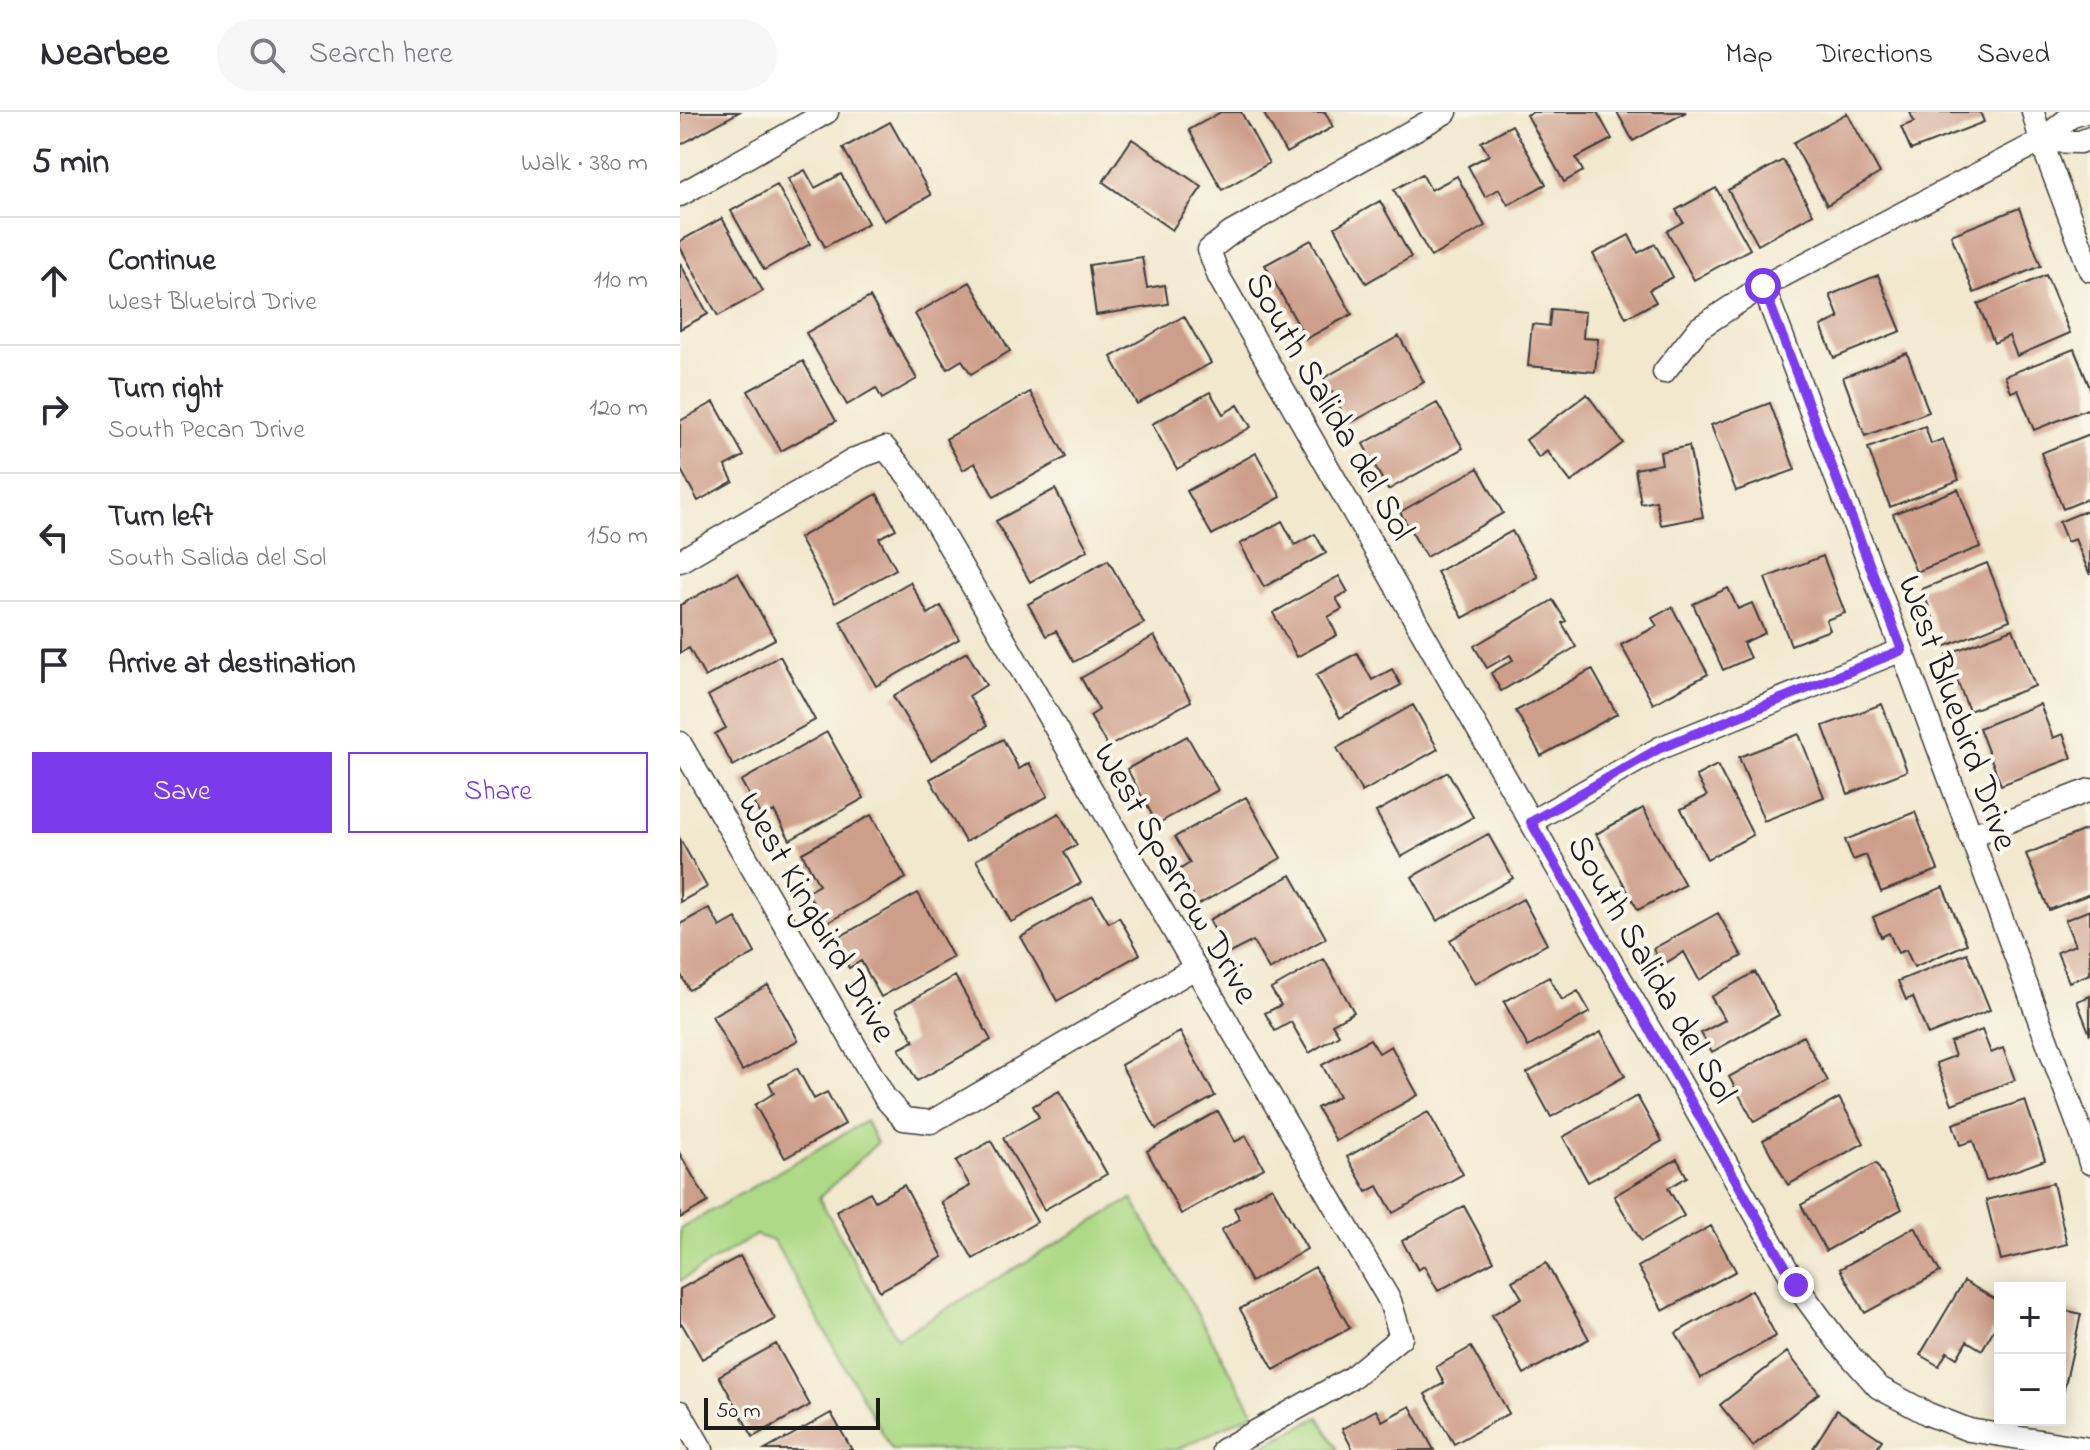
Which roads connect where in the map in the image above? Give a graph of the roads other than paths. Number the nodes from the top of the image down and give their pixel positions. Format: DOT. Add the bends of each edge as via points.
graph roads {
  1 [pos="827,112"];
  2 [pos="1446,112"];
  3 [pos="2033,112"];
  4 [pos="2085,112"];
  5 [pos="2090,138"];
  6 [pos="2041,141"];
  7 [pos="680,195"];
  8 [pos="2090,270"];
  9 [pos="1763,286"];
  10 [pos="1664,372"];
  11 [pos="680,561"];
  12 [pos="1902,650"];
  13 [pos="680,743"];
  14 [pos="2090,790"];
  15 [pos="1531,822"];
  16 [pos="1970,836"];
  17 [pos="1195,968"];
  18 [pos="2090,1163"];
  19 [pos="680,1412"];
  20 [pos="2090,1449"];
  21 [pos="702,1450"];
  22 [pos="1223,1450"];
  1 -- 7 [label="street"];
  2 -- 15 [label="street, South Salida del Sol" via="1209,250 1219,277"];
  3 -- 6 [label="street"];
  4 -- 6 [label="street" via="2070,117"];
  5 -- 6 [label="street"];
  6 -- 8 [label="street"];
  6 -- 9 [label="street"];
  9 -- 10 [label="street" via="1699,328"];
  9 -- 12 [label="street, West Bluebird Drive"];
  11 -- 17 [label="street, West Sparrow Drive" via="857,458 885,448 909,477"];
  12 -- 15 [label="street" via="1660,748"];
  12 -- 16 [label="street, West Bluebird Drive"];
  13 -- 17 [label="street, West Kingbird Drive" via="885,1098 904,1119 931,1122"];
  14 -- 16 [label="street"];
  15 -- 20 [label="street, South Salida del Sol" via="1796,1285 1878,1387 1969,1430"];
  16 -- 18 [label="street, West Bluebird Drive"];
  17 -- 22 [label="street, West Sparrow Drive" via="1390,1301 1401,1337 1351,1378"];
  19 -- 21 [label="street"];
}
